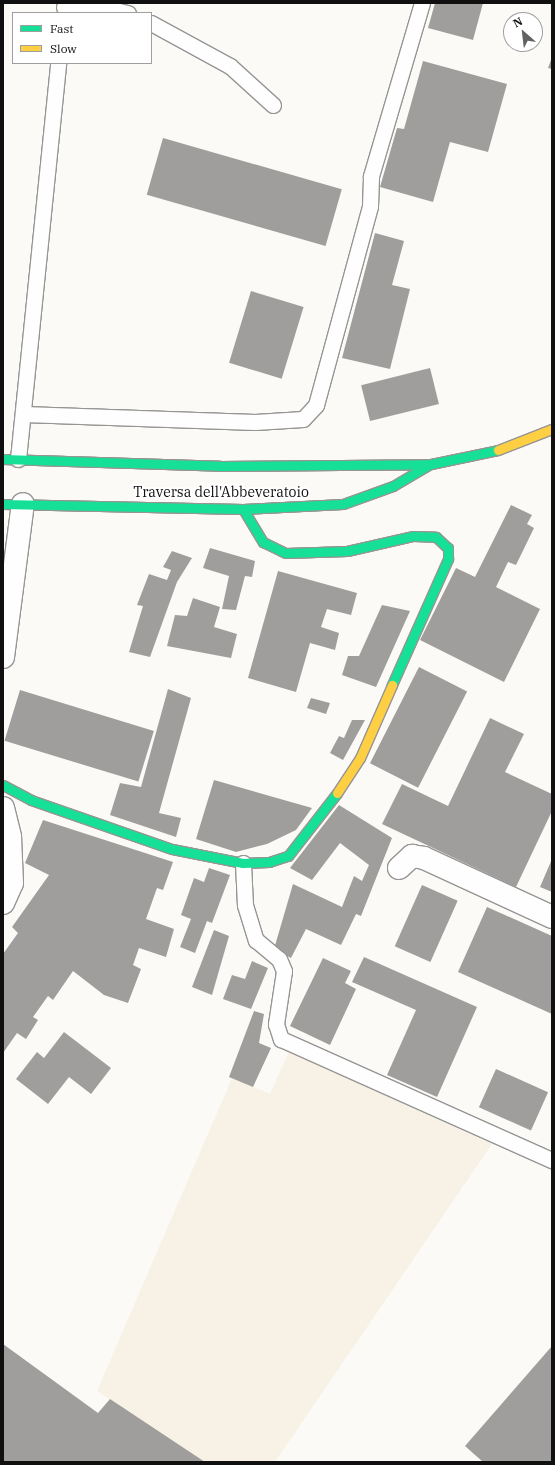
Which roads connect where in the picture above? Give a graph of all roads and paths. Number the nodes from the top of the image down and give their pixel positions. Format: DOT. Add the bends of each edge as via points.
graph roads {
  1 [pos="422,3"];
  2 [pos="64,8"];
  3 [pos="124,12"];
  4 [pos="152,24"];
  5 [pos="58,64"];
  6 [pos="273,105"];
  7 [pos="23,414"];
  8 [pos="552,429"];
  9 [pos="3,459"];
  10 [pos="18,459"];
  11 [pos="431,464"];
  12 [pos="13,504"];
  13 [pos="243,509"];
  14 [pos="3,657"];
  15 [pos="3,785"];
  16 [pos="3,808"];
  17 [pos="242,864"];
  18 [pos="399,868"];
  19 [pos="3,903"];
  20 [pos="552,917"];
  21 [pos="552,1160"];
  1 -- 7 [label="lane" via="370,176 370,206 316,405 304,419 255,422"];
  2 -- 3 [label="lane" via="99,6"];
  4 -- 6 [label="lane" via="230,66"];
  5 -- 7 [label="lane"];
  7 -- 10 [label="lane"];
  8 -- 11 [label="street, Traversa dell'Abbeveratoio" via="504,449"];
  9 -- 10 [label="street, Traversa dell'Abbeveratoio"];
  10 -- 11 [label="street, Traversa dell'Abbeveratoio" via="220,466"];
  11 -- 13 [label="street, Traversa dell'Abbeveratoio" via="393,486 343,504"];
  12 -- 13 [label="street, Traversa dell'Abbeveratoio"];
  12 -- 14 [label="street"];
  13 -- 17 [label="street" via="263,542 286,553 348,551 413,536 436,537 448,548 448,559 360,758 322,815 288,856 269,862"];
  15 -- 17 [label="street" via="31,800 172,849"];
  16 -- 19 [label="street" via="10,837 12,883"];
  17 -- 21 [label="lane" via="245,905 256,940 279,959 284,971 276,1024 281,1039"];
  18 -- 20 [label="street" via="412,856 424,858"];
}
